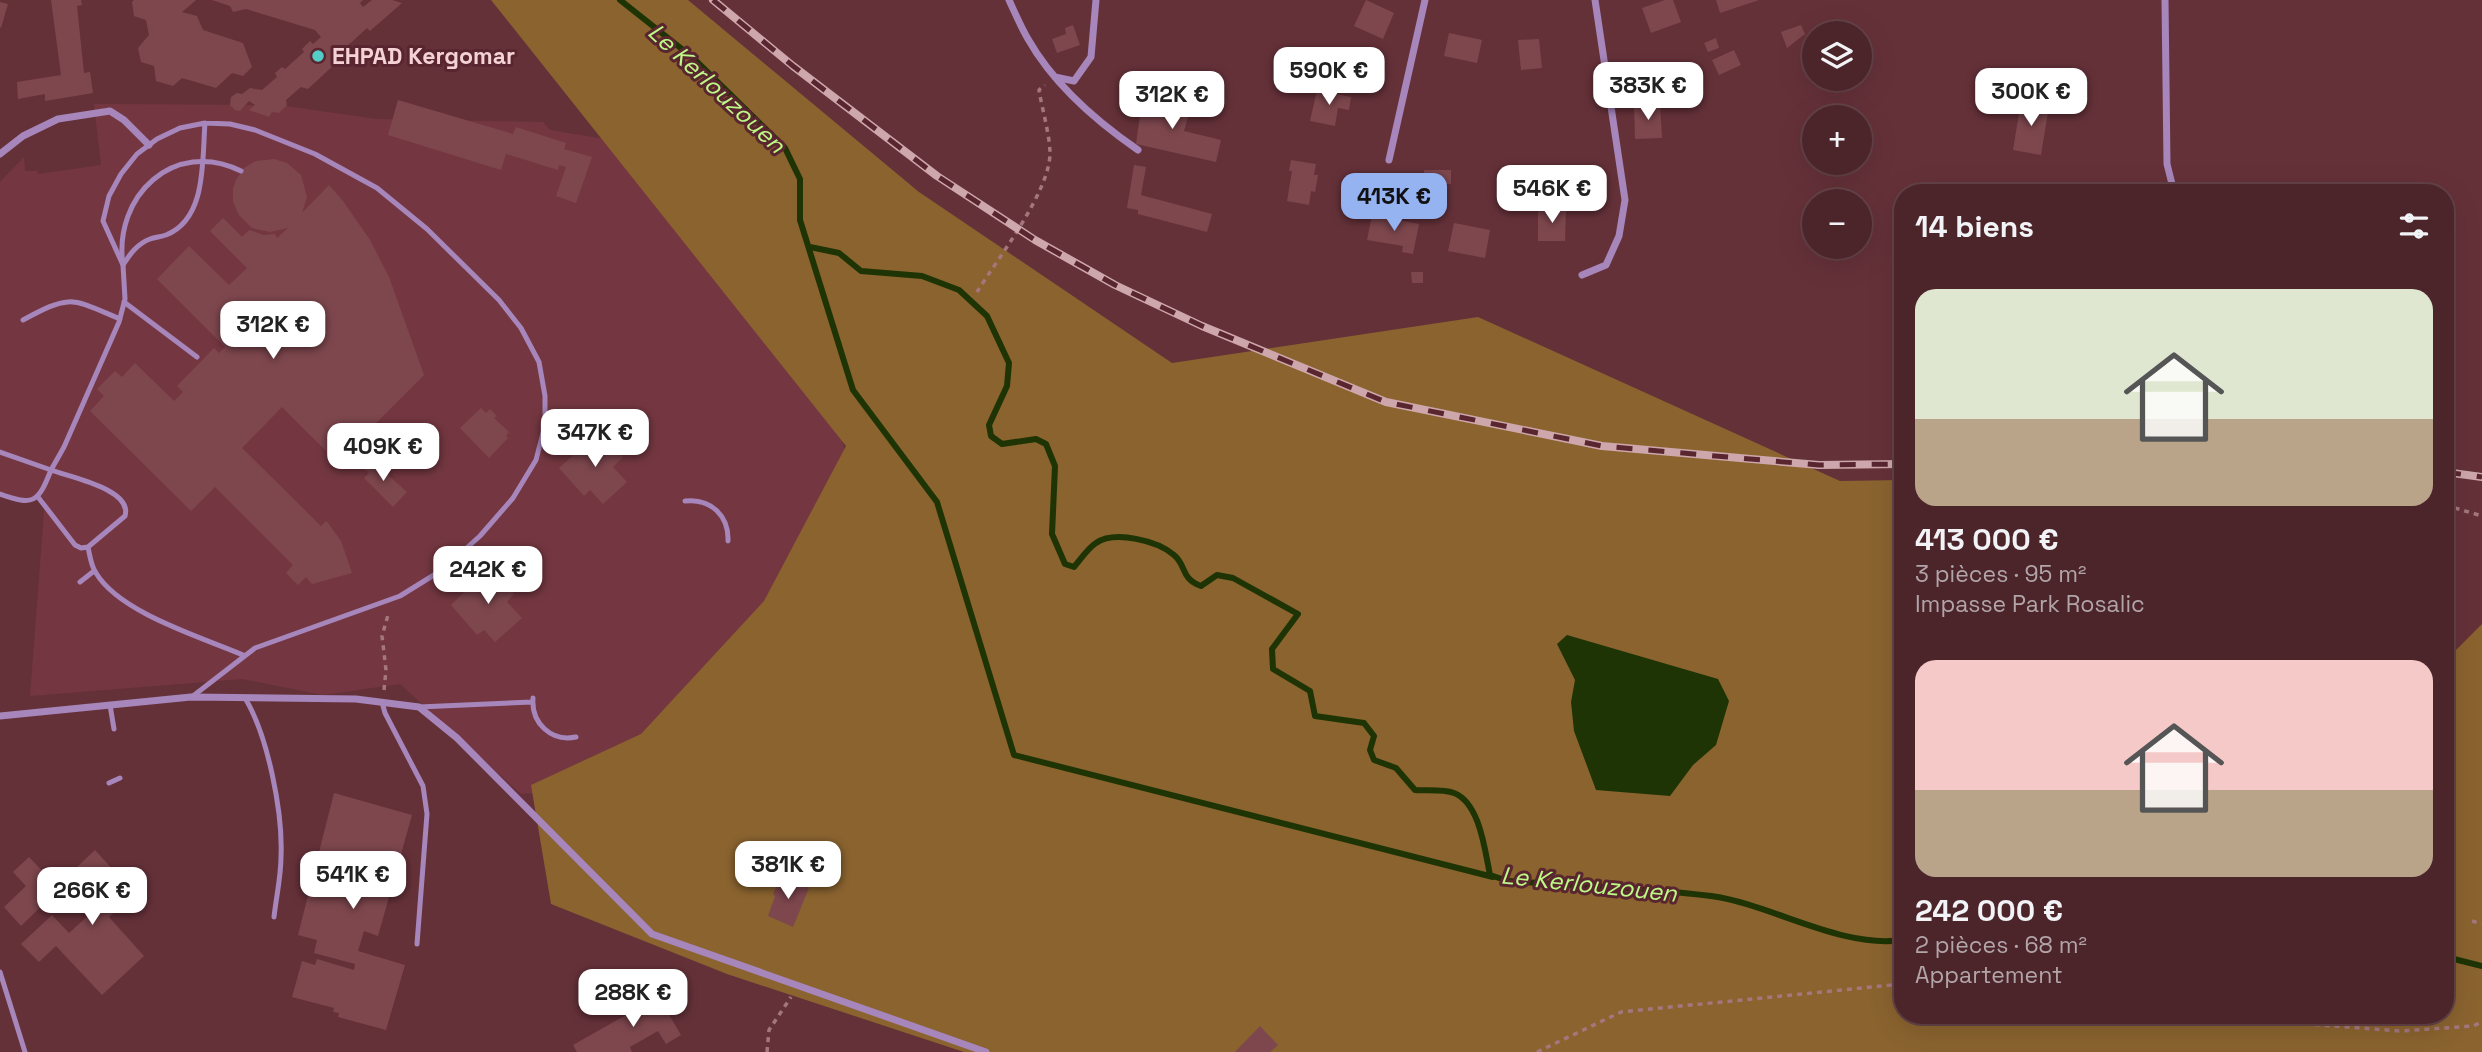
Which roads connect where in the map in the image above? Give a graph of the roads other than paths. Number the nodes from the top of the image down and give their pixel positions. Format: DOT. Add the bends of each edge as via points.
graph roads {
  1 [pos="1009,0"];
  2 [pos="1096,0"];
  3 [pos="1425,0"];
  4 [pos="1595,0"];
  5 [pos="2165,0"];
  6 [pos="1055,77"];
  7 [pos="205,123"];
  8 [pos="149,145"];
  9 [pos="1138,150"];
  10 [pos="0,154"];
  11 [pos="1389,160"];
  12 [pos="241,171"];
  13 [pos="2172,184"];
  14 [pos="122,265"];
  15 [pos="1581,275"];
  16 [pos="124,302"];
  17 [pos="120,319"];
  18 [pos="23,320"];
  19 [pos="197,357"];
  20 [pos="0,452"];
  21 [pos="51,470"];
  22 [pos="0,494"];
  23 [pos="38,497"];
  24 [pos="685,501"];
  25 [pos="728,541"];
  26 [pos="88,547"];
  27 [pos="94,571"];
  28 [pos="80,582"];
  29 [pos="243,655"];
  30 [pos="191,697"];
  31 [pos="246,698"];
  32 [pos="382,702"];
  33 [pos="110,705"];
  34 [pos="419,707"];
  35 [pos="0,716"];
  36 [pos="114,729"];
  37 [pos="576,737"];
  38 [pos="120,778"];
  39 [pos="109,783"];
  40 [pos="274,918"];
  41 [pos="418,944"];
  42 [pos="0,972"];
  43 [pos="25,1052"];
  44 [pos="986,1052"];
  1 -- 6 [label="street" via="1028,40"];
  2 -- 6 [label="street" via="1091,57 1074,81"];
  3 -- 11 [label="street"];
  4 -- 15 [label="street" via="1625,201 1619,236 1606,265"];
  5 -- 13 [label="street" via="2167,164"];
  6 -- 9 [label="street" via="1102,125"];
  7 -- 8 [label="lane" via="180,128"];
  7 -- 14 [label="lane" via="200,190 191,210 181,227 134,249"];
  7 -- 29 [label="lane" via="255,130 315,154 377,188 427,229 499,300 539,362 545,396 545,425 536,460 513,498 442,570 393,598"];
  8 -- 10 [label="street" via="110,111 58,119 23,136"];
  8 -- 14 [label="lane" via="121,174 103,221"];
  12 -- 14 [label="lane, bridge" via="201,162 155,178 126,217"];
  14 -- 16 [label="lane"];
  16 -- 17 [label="lane"];
  16 -- 19 [label="lane"];
  17 -- 18 [label="lane" via="66,300"];
  17 -- 21 [label="lane"];
  20 -- 21 [label="lane"];
  21 -- 23 [label="lane"];
  21 -- 26 [label="lane" via="108,489 125,503 125,516"];
  22 -- 23 [label="lane" via="24,501"];
  23 -- 26 [label="lane" via="75,545"];
  24 -- 25 [label="lane" via="714,507 726,522"];
  26 -- 27 [label="lane"];
  27 -- 28 [label="lane"];
  27 -- 29 [label="lane" via="142,613"];
  29 -- 30 [label="lane"];
  30 -- 31 [label="street"];
  30 -- 33 [label="street"];
  31 -- 32 [label="street"];
  31 -- 40 [label="lane" via="269,761 279,818 281,858"];
  32 -- 34 [label="street"];
  32 -- 41 [label="lane" via="423,786 426,805"];
  33 -- 35 [label="street"];
  33 -- 36 [label="lane"];
  34 -- 37 [label="lane" via="532,700 542,728 559,737"];
  34 -- 44 [label="street" via="457,738 652,934"];
  38 -- 39 [label="lane"];
  42 -- 43 [label="lane"];
}
